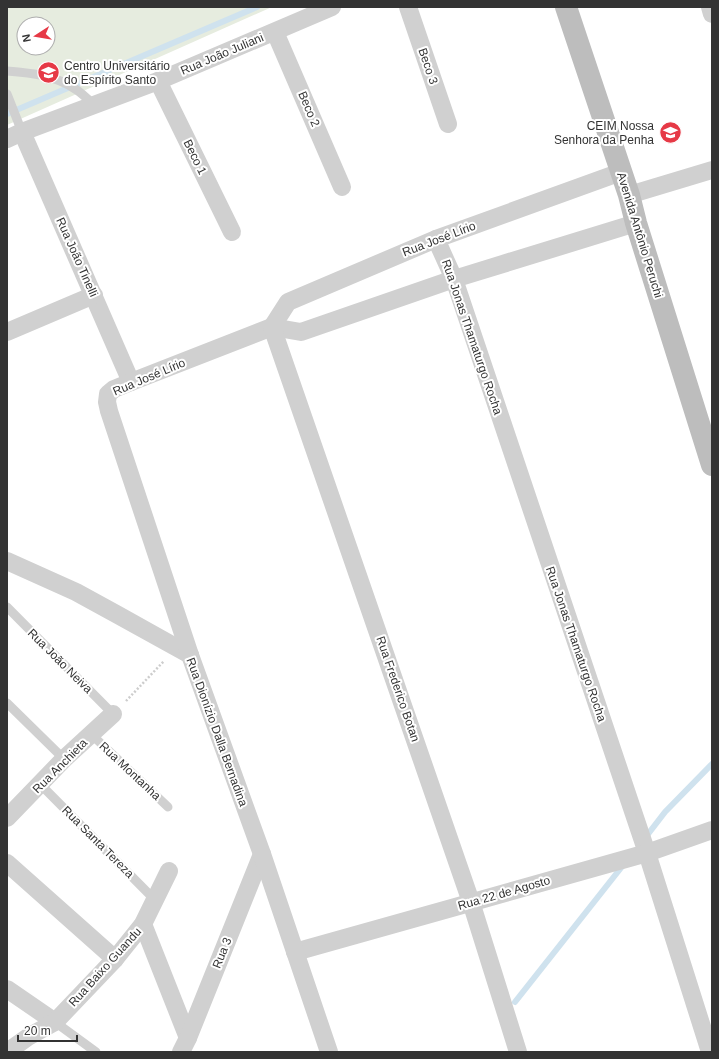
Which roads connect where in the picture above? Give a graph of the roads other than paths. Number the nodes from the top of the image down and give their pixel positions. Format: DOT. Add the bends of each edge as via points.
graph roads {
  1 [pos="332,7"];
  2 [pos="408,7"];
  3 [pos="566,7"];
  4 [pos="710,7"];
  5 [pos="712,14"];
  6 [pos="275,32"];
  7 [pos="7,71"];
  8 [pos="158,81"];
  9 [pos="7,94"];
  10 [pos="95,105"];
  11 [pos="448,124"];
  12 [pos="14,135"];
  13 [pos="712,170"];
  14 [pos="621,172"];
  15 [pos="342,187"];
  16 [pos="629,195"];
  17 [pos="636,223"];
  18 [pos="232,232"];
  19 [pos="436,239"];
  20 [pos="454,279"];
  21 [pos="94,295"];
  22 [pos="272,327"];
  23 [pos="7,332"];
  24 [pos="132,382"];
  25 [pos="109,410"];
  26 [pos="712,465"];
  27 [pos="7,561"];
  28 [pos="7,607"];
  29 [pos="183,651"];
  30 [pos="7,703"];
  31 [pos="113,714"];
  32 [pos="91,734"];
  33 [pos="64,759"];
  34 [pos="40,784"];
  35 [pos="168,807"];
  36 [pos="9,811"];
  37 [pos="712,830"];
  38 [pos="647,853"];
  39 [pos="262,854"];
  40 [pos="7,863"];
  41 [pos="169,871"];
  42 [pos="155,900"];
  43 [pos="471,902"];
  44 [pos="143,924"];
  45 [pos="295,952"];
  46 [pos="115,959"];
  47 [pos="7,990"];
  48 [pos="55,1022"];
  49 [pos="184,1045"];
  50 [pos="7,1052"];
  51 [pos="96,1052"];
  52 [pos="329,1052"];
  53 [pos="518,1052"];
  54 [pos="710,1052"];
  1 -- 6 [label="street, Rua João Juliani"];
  2 -- 11 [label="street, Beco 3"];
  3 -- 14 [label="main road, Avenida Antônio Peruchi"];
  4 -- 5 [label="street"];
  6 -- 8 [label="street, Rua João Juliani"];
  6 -- 15 [label="street, Beco 2"];
  7 -- 10 [label="lane" via="53,78 76,89"];
  8 -- 10 [label="street, Rua João Juliani"];
  8 -- 18 [label="street, Beco 1"];
  9 -- 12 [label="lane"];
  10 -- 12 [label="street, Rua João Juliani"];
  12 -- 21 [label="street, Rua João Tinelli"];
  13 -- 16 [label="street"];
  14 -- 16 [label="main road, Avenida Antônio Peruchi"];
  14 -- 19 [label="street, Rua José Lírio"];
  16 -- 17 [label="main road, Avenida Antônio Peruchi"];
  17 -- 20 [label="street"];
  17 -- 26 [label="main road, Avenida Antônio Peruchi"];
  19 -- 20 [label="street, Rua Jonas Thamaturgo Rocha"];
  19 -- 22 [label="street, Rua José Lírio" via="288,302"];
  20 -- 22 [label="street" via="301,332"];
  20 -- 38 [label="street, Rua Jonas Thamaturgo Rocha"];
  21 -- 23 [label="street"];
  21 -- 24 [label="street, Rua João Tinelli"];
  22 -- 24 [label="street, Rua José Lírio"];
  22 -- 43 [label="street, Rua Frederico Botan"];
  24 -- 25 [label="street, Rua José Lírio" via="108,394"];
  25 -- 29 [label="street, Rua Dionízio Dalla Bernadina"];
  27 -- 29 [label="street" via="76,592"];
  28 -- 31 [label="lane, Rua João Neiva"];
  29 -- 39 [label="street, Rua Dionízio Dalla Bernadina"];
  30 -- 33 [label="lane"];
  31 -- 32 [label="street, Rua Anchieta"];
  32 -- 33 [label="street, Rua Anchieta"];
  32 -- 35 [label="lane, Rua Montanha"];
  33 -- 34 [label="street, Rua Anchieta"];
  34 -- 36 [label="street, Rua Anchieta"];
  34 -- 42 [label="lane, Rua Santa Tereza"];
  37 -- 38 [label="street, Rua 22 de Agosto"];
  38 -- 43 [label="street, Rua 22 de Agosto"];
  38 -- 54 [label="street, Rua Jonas Thamaturgo Rocha"];
  39 -- 45 [label="street, Rua Dionízio Dalla Bernadina"];
  39 -- 49 [label="street, Rua 3"];
  40 -- 46 [label="street"];
  41 -- 42 [label="street, Rua Baixo Guandu"];
  42 -- 44 [label="street, Rua Baixo Guandu"];
  43 -- 45 [label="street, Rua 22 de Agosto"];
  43 -- 53 [label="street, Rua Frederico Botan"];
  44 -- 46 [label="street, Rua Baixo Guandu"];
  44 -- 49 [label="street, Rua Baixo Guandu"];
  45 -- 52 [label="street, Rua Dionízio Dalla Bernadina"];
  46 -- 48 [label="street, Rua Baixo Guandu"];
  47 -- 48 [label="street"];
  48 -- 50 [label="street, Rua Baixo Guandu"];
  48 -- 51 [label="lane"];
}
